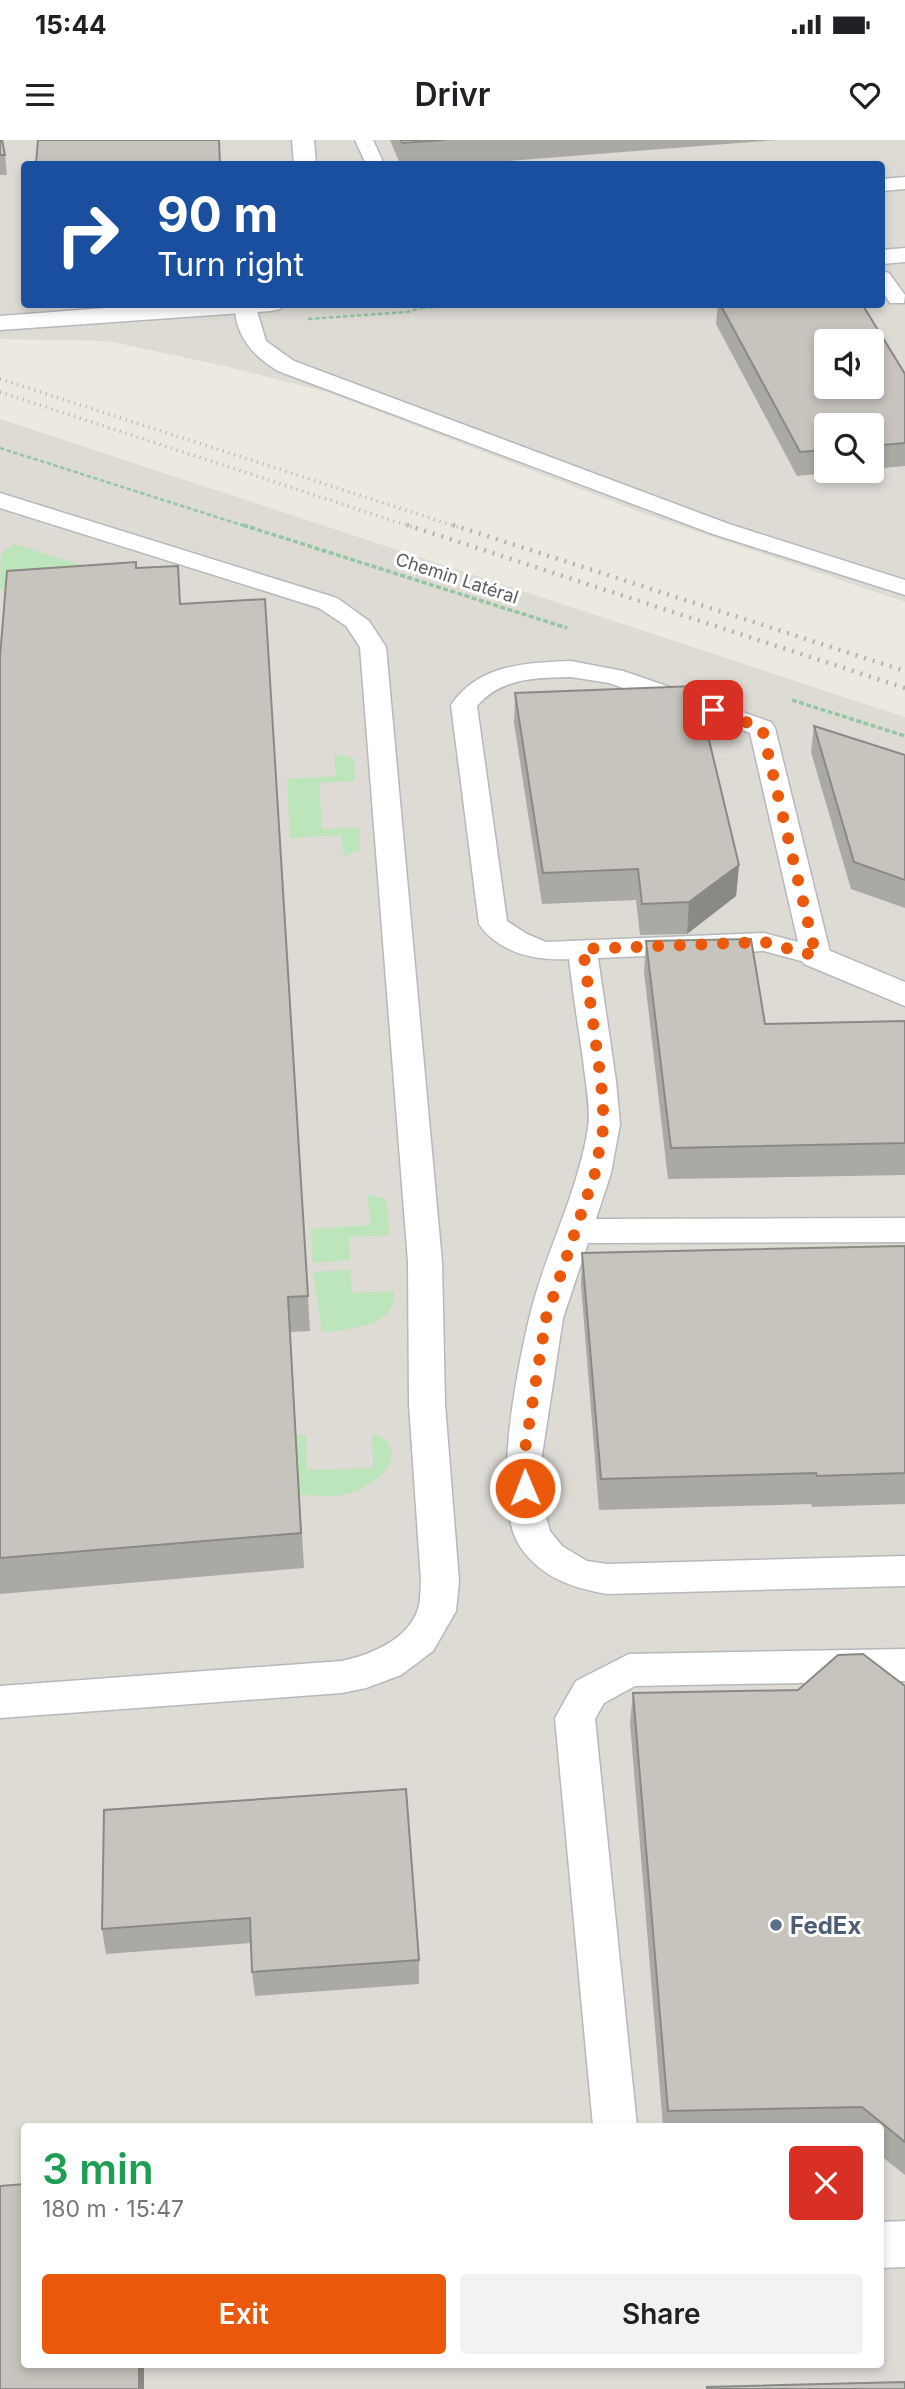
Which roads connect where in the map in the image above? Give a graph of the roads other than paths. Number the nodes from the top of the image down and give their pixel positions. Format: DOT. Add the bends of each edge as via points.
graph roads {
  1 [pos="303,140"];
  2 [pos="364,140"];
  3 [pos="306,161"];
  4 [pos="374,161"];
  5 [pos="905,183"];
  6 [pos="885,185"];
  7 [pos="905,255"];
  8 [pos="885,257"];
  9 [pos="885,282"];
  10 [pos="897,299"];
  11 [pos="216,308"];
  12 [pos="245,308"];
  13 [pos="0,323"];
  14 [pos="0,500"];
  15 [pos="905,588"];
  16 [pos="583,949"];
  17 [pos="816,956"];
  18 [pos="905,995"];
  19 [pos="905,1230"];
  20 [pos="574,1231"];
  21 [pos="905,1571"];
  22 [pos="905,1665"];
  23 [pos="0,1702"];
  24 [pos="615,2123"];
  25 [pos="905,2244"];
  26 [pos="884,2245"];
  1 -- 3 [label="street"];
  2 -- 4 [label="lane"];
  5 -- 6 [label="lane"];
  7 -- 8 [label="street"];
  9 -- 10 [label="lane"];
  11 -- 13 [label="street"];
  12 -- 15 [label="lane" via="251,339 286,366 720,529"];
  14 -- 23 [label="lane" via="328,603 353,618 370,637 425,1262 427,1404 440,1581 437,1611 420,1640 387,1664 366,1672"];
  16 -- 17 [label="lane" via="764,942"];
  16 -- 17 [label="lane" via="526,947 493,924 464,705 476,689 497,677 571,669 614,676 762,728"];
  16 -- 20 [label="lane" via="604,1124 595,1173"];
  17 -- 18 [label="street"];
  19 -- 20 [label="lane"];
  20 -- 21 [label="lane" via="546,1318 523,1462 533,1537 550,1556 579,1574 607,1580"];
  22 -- 24 [label="lane" via="629,1670 590,1692 575,1718"];
  25 -- 26 [label="lane"];
}
